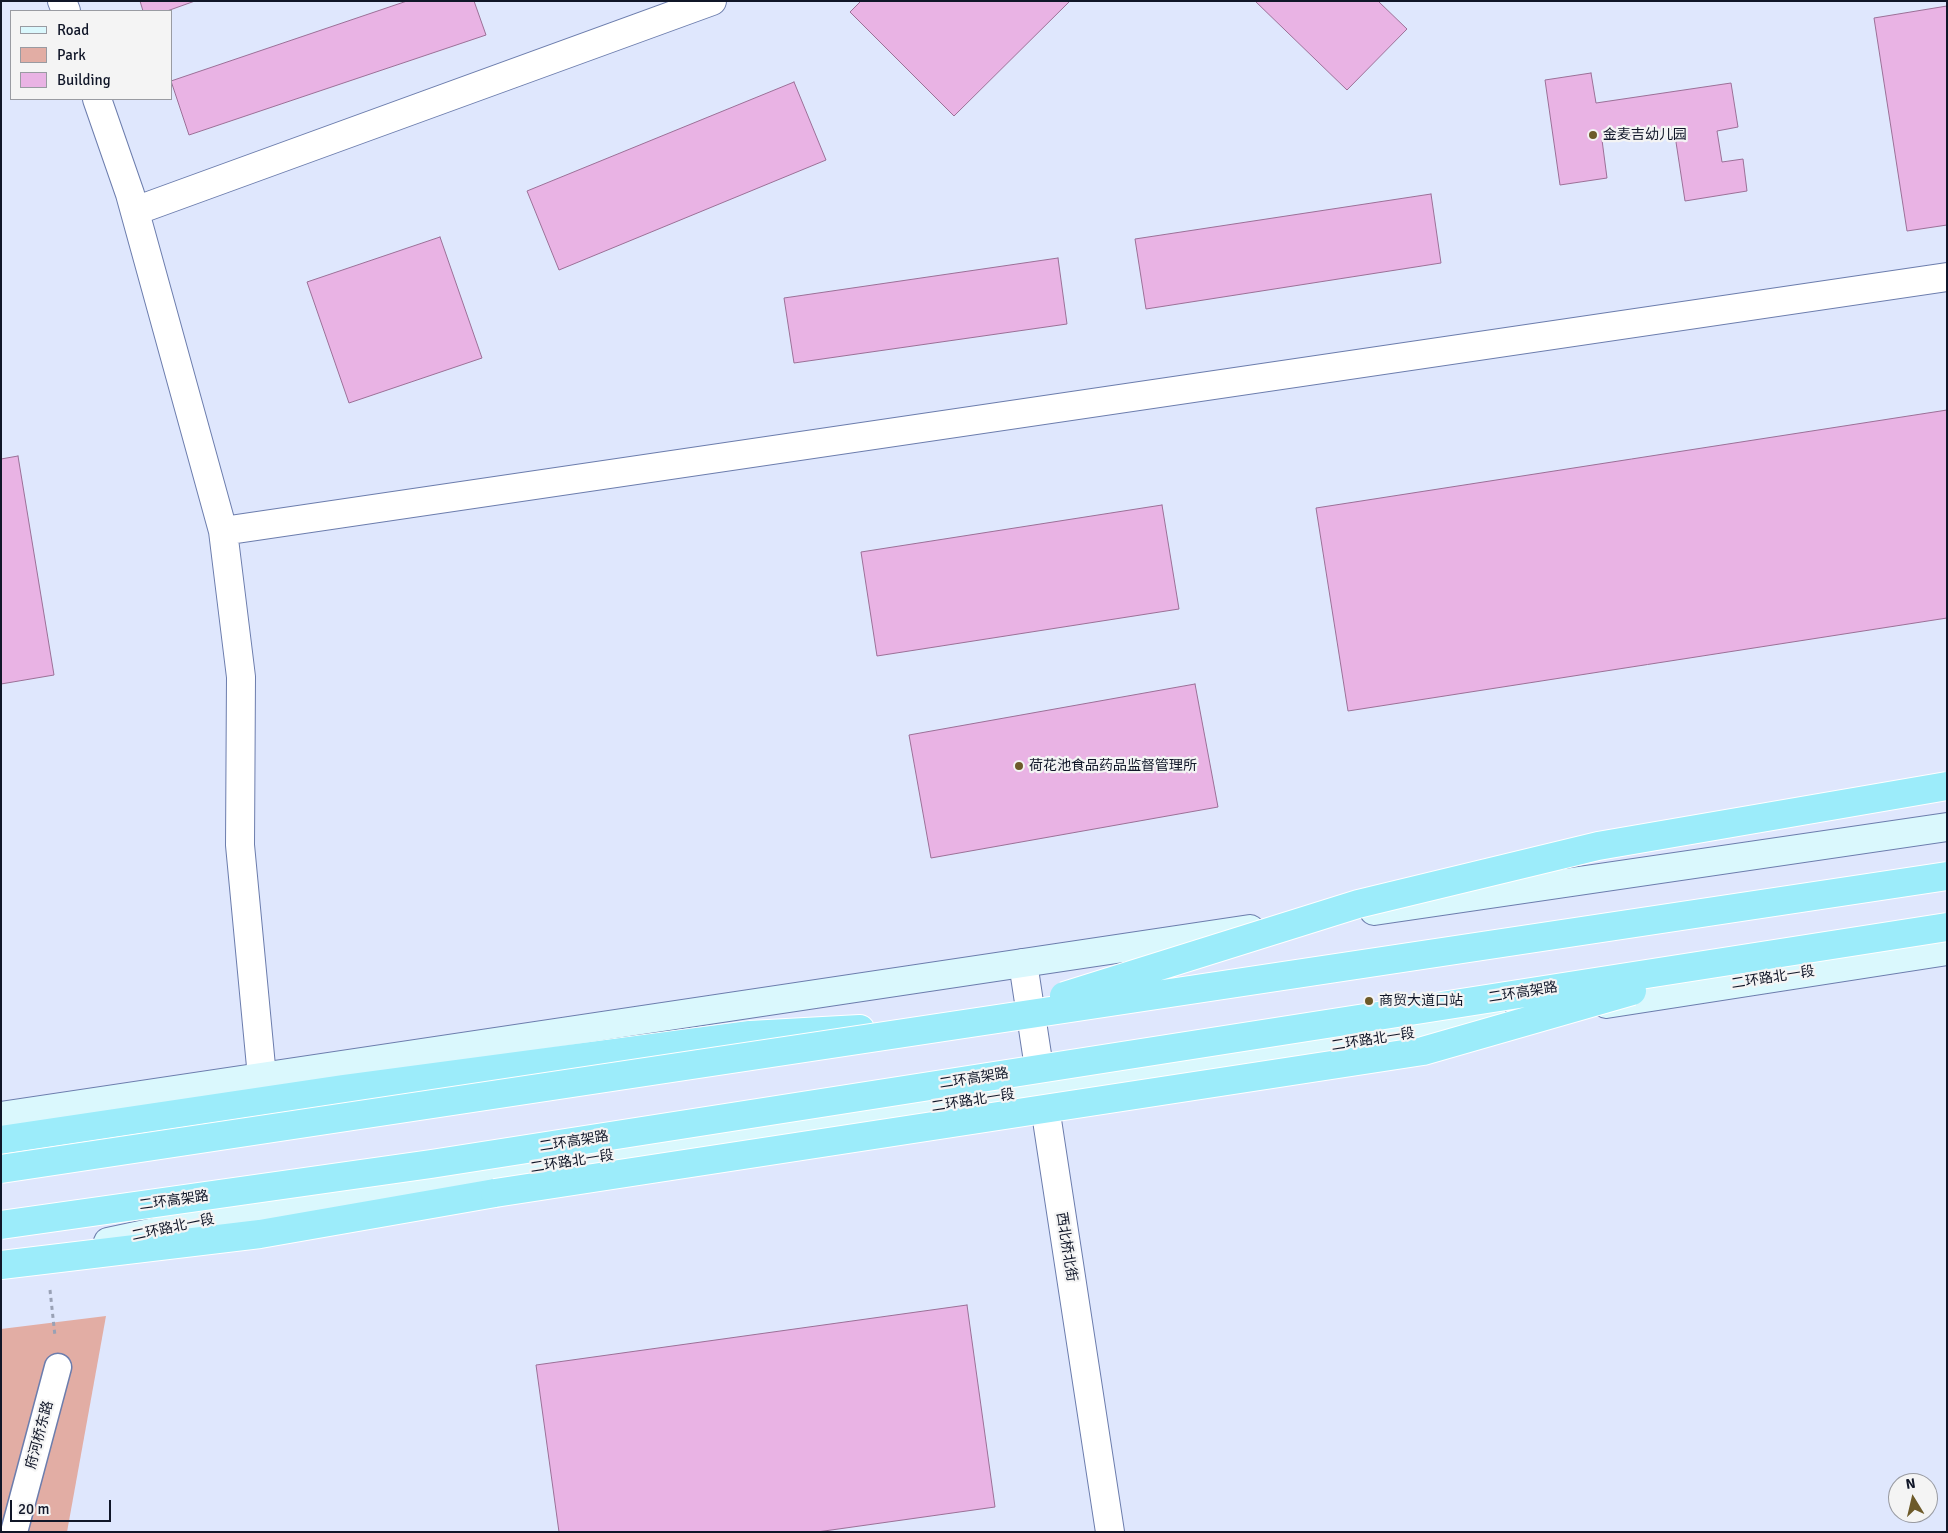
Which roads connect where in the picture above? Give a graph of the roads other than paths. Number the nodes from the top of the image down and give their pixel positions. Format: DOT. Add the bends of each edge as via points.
graph roads {
  1 [pos="712,1"];
  2 [pos="97,100"];
  3 [pos="135,211"];
  4 [pos="1947,277"];
  5 [pos="223,531"];
  6 [pos="1947,786"];
  7 [pos="1947,827"];
  8 [pos="1947,876"];
  9 [pos="1947,927"];
  10 [pos="1947,943"];
  11 [pos="1812,948"];
  12 [pos="1947,951"];
  13 [pos="1743,958"];
  14 [pos="1023,963"];
  15 [pos="976,1023"];
  16 [pos="262,1077"];
  17 [pos="1042,1091"];
  18 [pos="1,1116"];
  19 [pos="1,1140"];
  20 [pos="1,1169"];
  21 [pos="1,1226"];
  22 [pos="1,1265"];
  23 [pos="58,1367"];
  24 [pos="14,1532"];
  25 [pos="1110,1532"];
  1 -- 3 [label="street"];
  2 -- 3 [label="street"];
  3 -- 5 [label="street"];
  4 -- 5 [label="street"];
  5 -- 16 [label="street" via="241,677 240,845"];
  6 -- 15 [label="highway, bridge" via="1598,846 1368,902"];
  7 -- 14 [label="main road"];
  8 -- 15 [label="highway, bridge"];
  9 -- 11 [label="highway, 二环高架路, bridge"];
  10 -- 11 [label="highway, bridge"];
  11 -- 13 [label="highway, 二环高架路, bridge"];
  12 -- 17 [label="main road, 二环路北一段"];
  13 -- 21 [label="highway, 二环高架路, bridge" via="451,1161"];
  13 -- 22 [label="highway, bridge" via="1423,1051 495,1193 260,1234"];
  14 -- 16 [label="main road"];
  14 -- 17 [label="street, 西北桥北街"];
  15 -- 19 [label="highway, bridge" via="750,1035 343,1089"];
  15 -- 20 [label="highway, bridge"];
  16 -- 18 [label="main road"];
  17 -- 22 [label="main road, 二环路北一段" via="258,1210"];
  17 -- 25 [label="street, 西北桥北街"];
  23 -- 24 [label="street, 府河桥东路"];
}
